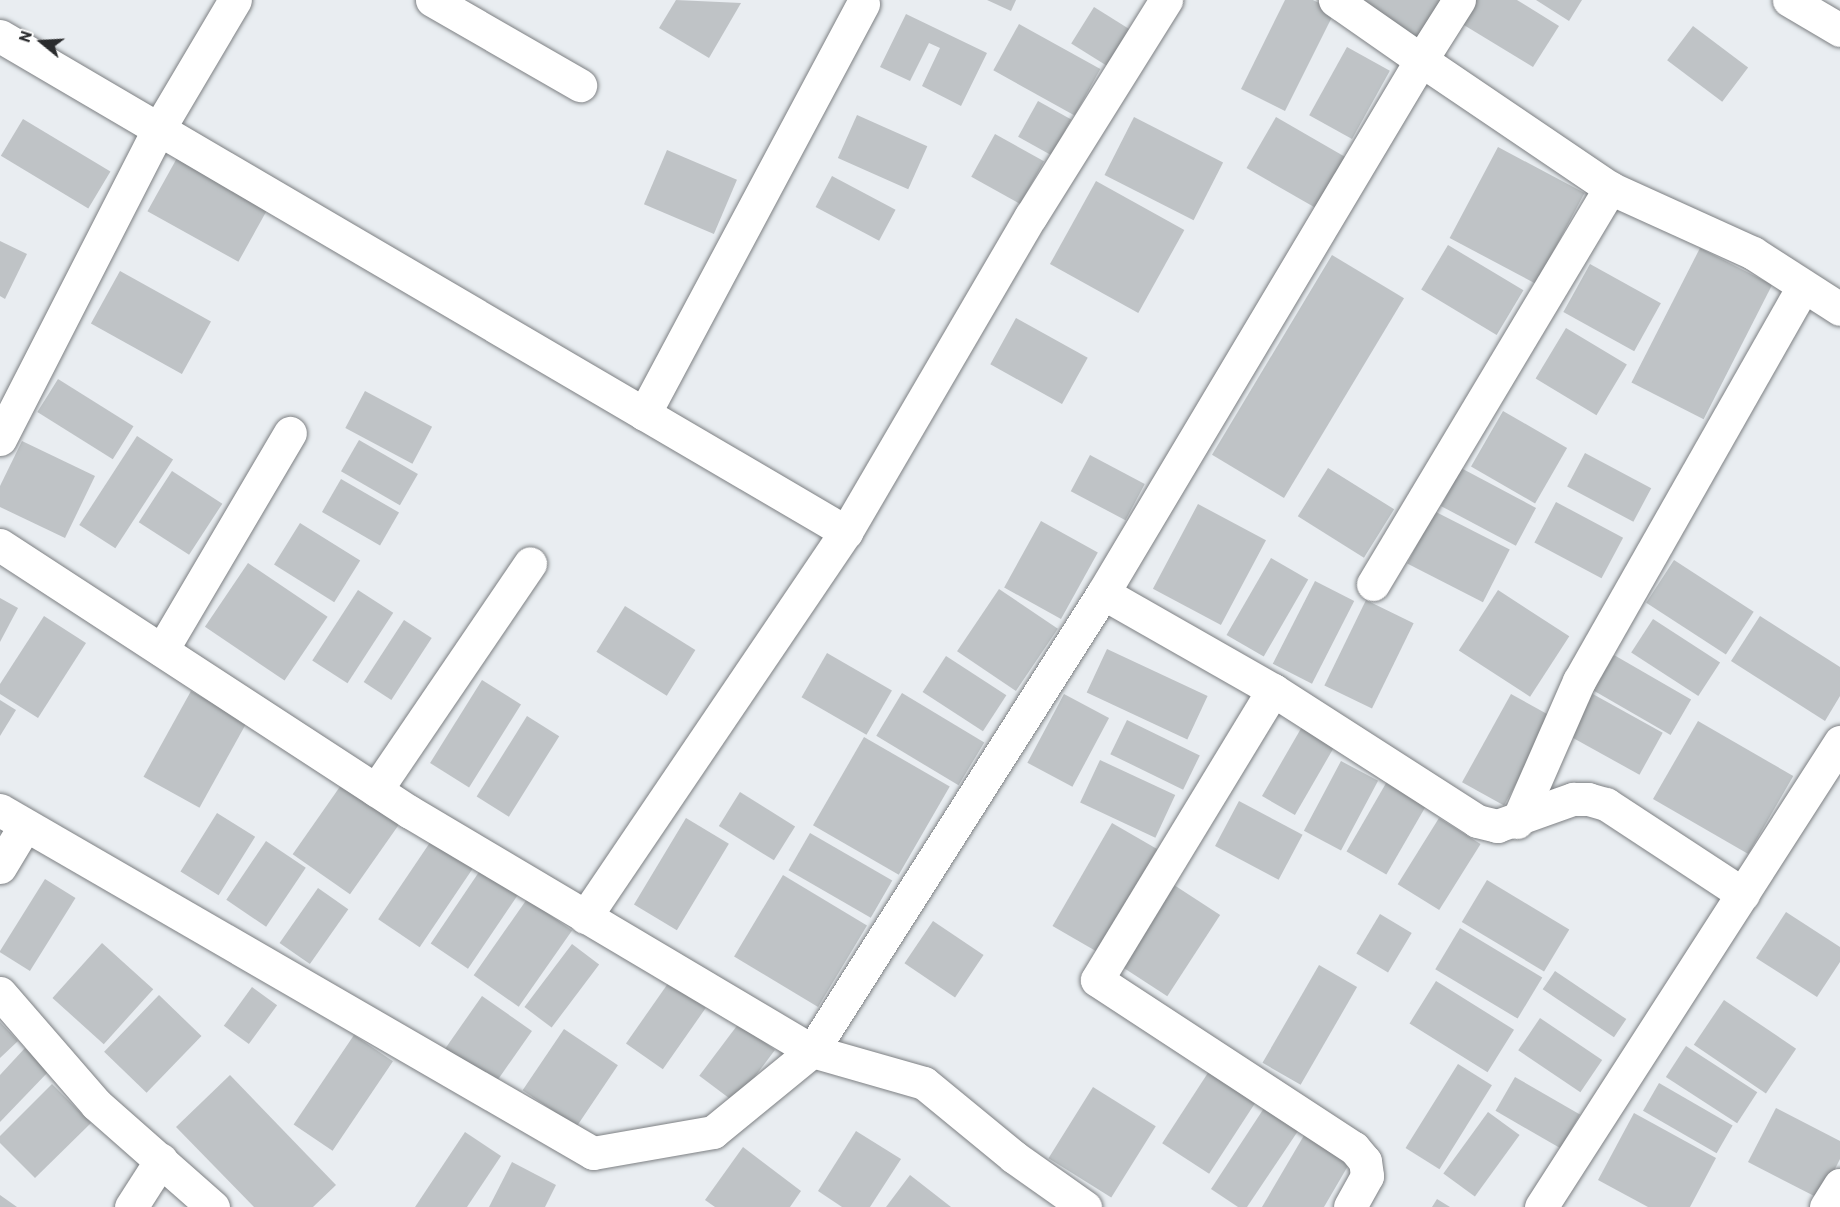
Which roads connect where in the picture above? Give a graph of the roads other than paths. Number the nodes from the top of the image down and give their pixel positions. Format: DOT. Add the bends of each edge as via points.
graph roads {
  1 [pos="235,0"];
  2 [pos="432,0"];
  3 [pos="1166,0"];
  4 [pos="1335,0"];
  5 [pos="1459,0"];
  6 [pos="1789,0"];
  7 [pos="862,1"];
  8 [pos="1840,30"];
  9 [pos="0,36"];
  10 [pos="1421,60"];
  11 [pos="580,85"];
  12 [pos="158,130"];
  13 [pos="1610,188"];
  14 [pos="1802,288"];
  15 [pos="1840,309"];
  16 [pos="644,414"];
  17 [pos="290,433"];
  18 [pos="0,439"];
  19 [pos="846,532"];
  20 [pos="0,545"];
  21 [pos="530,563"];
  22 [pos="1372,584"];
  23 [pos="1103,593"];
  24 [pos="162,650"];
  25 [pos="1274,690"];
  26 [pos="1840,742"];
  27 [pos="376,790"];
  28 [pos="12,819"];
  29 [pos="1517,822"];
  30 [pos="0,867"];
  31 [pos="1743,894"];
  32 [pos="585,917"];
  33 [pos="0,993"];
  34 [pos="812,1051"];
  35 [pos="161,1160"];
  36 [pos="1840,1185"];
  37 [pos="131,1207"];
  38 [pos="213,1207"];
  39 [pos="1085,1207"];
  40 [pos="1350,1207"];
  41 [pos="1541,1207"];
  42 [pos="1826,1207"];
  1 -- 12 [label="street"];
  2 -- 11 [label="street"];
  3 -- 19 [label="street" via="1031,216"];
  4 -- 10 [label="street"];
  5 -- 10 [label="street"];
  6 -- 8 [label="street"];
  7 -- 16 [label="street"];
  9 -- 12 [label="street"];
  10 -- 13 [label="street"];
  10 -- 23 [label="street"];
  12 -- 16 [label="street"];
  12 -- 18 [label="street"];
  13 -- 14 [label="street" via="1754,253"];
  13 -- 22 [label="street"];
  14 -- 15 [label="street"];
  14 -- 29 [label="street" via="1579,681"];
  16 -- 19 [label="street"];
  17 -- 24 [label="street"];
  19 -- 32 [label="street"];
  20 -- 24 [label="street"];
  21 -- 27 [label="street"];
  23 -- 25 [label="street"];
  23 -- 34 [label="street"];
  24 -- 27 [label="street"];
  25 -- 29 [label="street" via="1477,821 1497,826"];
  25 -- 40 [label="street" via="1097,980 1354,1148 1365,1161 1367,1176"];
  26 -- 31 [label="street"];
  27 -- 32 [label="street"];
  28 -- 30 [label="street"];
  28 -- 34 [label="street" via="593,1153 713,1132"];
  29 -- 31 [label="street" via="1573,799 1597,801"];
  31 -- 41 [label="street"];
  32 -- 34 [label="street"];
  33 -- 35 [label="street" via="96,1104"];
  34 -- 39 [label="street" via="924,1083 1014,1157"];
  35 -- 37 [label="street"];
  35 -- 38 [label="street"];
  36 -- 42 [label="street"];
}
